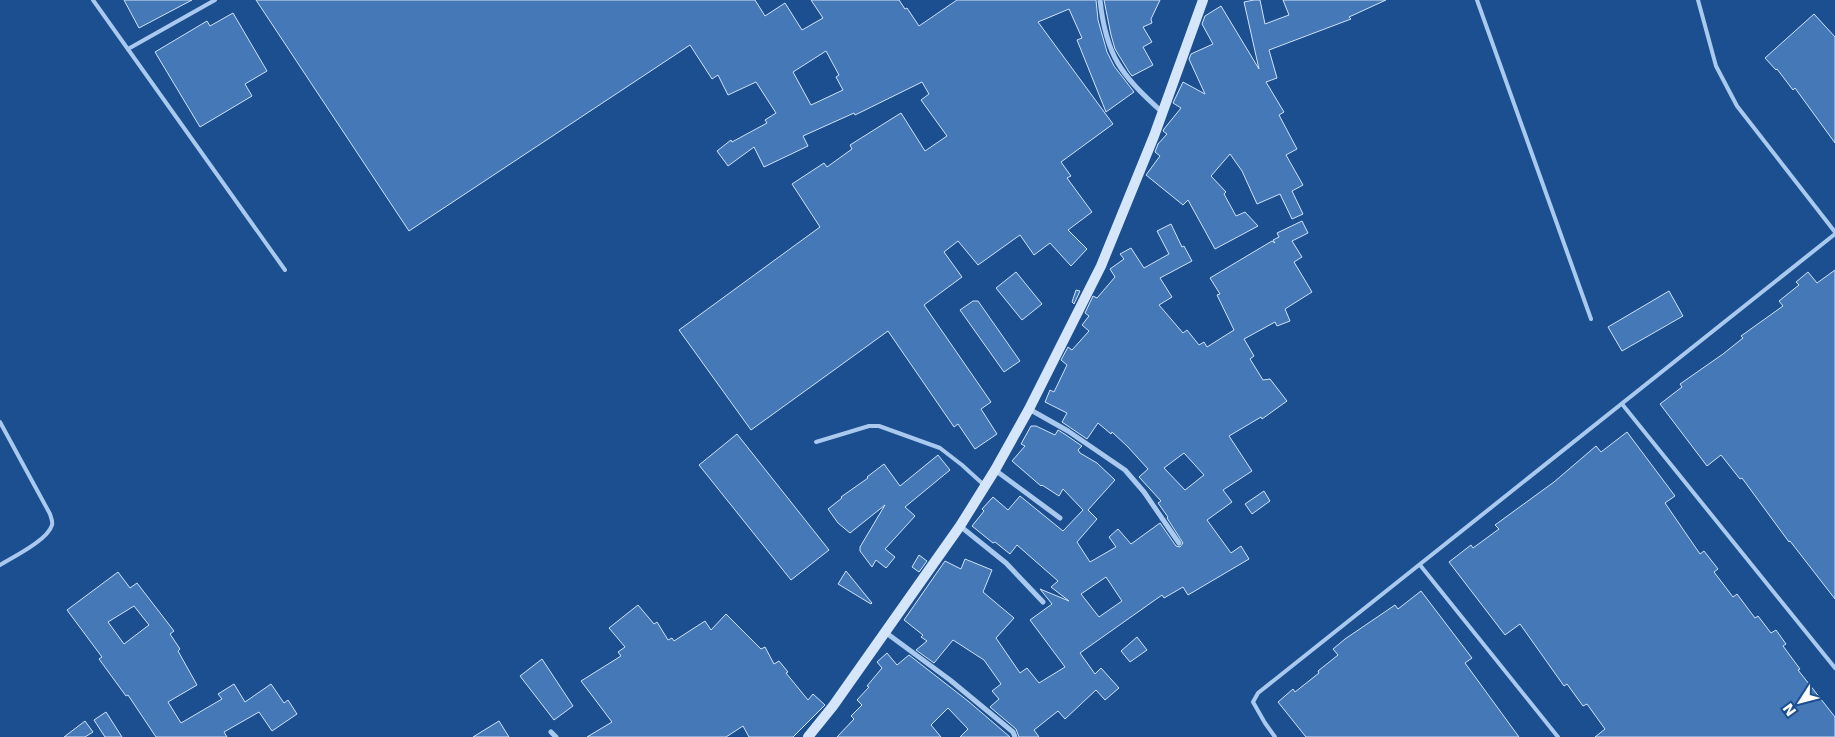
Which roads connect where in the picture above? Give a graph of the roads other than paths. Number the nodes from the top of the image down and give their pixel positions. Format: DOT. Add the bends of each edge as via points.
graph roads {
  1 [pos="93,0"];
  2 [pos="215,0"];
  3 [pos="1100,0"];
  4 [pos="1203,0"];
  5 [pos="1477,0"];
  6 [pos="1698,0"];
  7 [pos="128,49"];
  8 [pos="1162,112"];
  9 [pos="1835,233"];
  10 [pos="284,270"];
  11 [pos="1591,319"];
  12 [pos="1622,404"];
  13 [pos="1030,409"];
  14 [pos="0,422"];
  15 [pos="816,442"];
  16 [pos="996,470"];
  17 [pos="985,487"];
  18 [pos="1060,518"];
  19 [pos="960,526"];
  20 [pos="1179,543"];
  21 [pos="0,565"];
  22 [pos="1420,566"];
  23 [pos="1044,602"];
  24 [pos="885,632"];
  25 [pos="1835,668"];
  26 [pos="551,732"];
  27 [pos="556,737"];
  28 [pos="808,737"];
  29 [pos="1015,737"];
  30 [pos="1275,737"];
  31 [pos="1558,737"];
  1 -- 7 [label="lane"];
  2 -- 7 [label="lane"];
  3 -- 8 [label="street" via="1103,27 1114,58 1135,88"];
  4 -- 8 [label="main road"];
  5 -- 11 [label="lane"];
  6 -- 9 [label="lane" via="1716,66 1737,106"];
  7 -- 10 [label="lane"];
  8 -- 13 [label="main road" via="1102,266"];
  9 -- 12 [label="lane"];
  12 -- 22 [label="lane"];
  12 -- 25 [label="lane"];
  13 -- 16 [label="main road"];
  13 -- 20 [label="street" via="1125,470"];
  14 -- 21 [label="lane" via="52,523 49,532"];
  15 -- 17 [label="lane" via="879,426 940,448"];
  16 -- 17 [label="main road"];
  16 -- 18 [label="street"];
  17 -- 19 [label="main road"];
  19 -- 23 [label="street" via="1006,563"];
  19 -- 24 [label="main road"];
  22 -- 30 [label="lane" via="1258,693 1253,702"];
  22 -- 31 [label="lane"];
  24 -- 28 [label="main road"];
  24 -- 29 [label="street" via="978,702"];
  26 -- 27 [label="street"];
}
